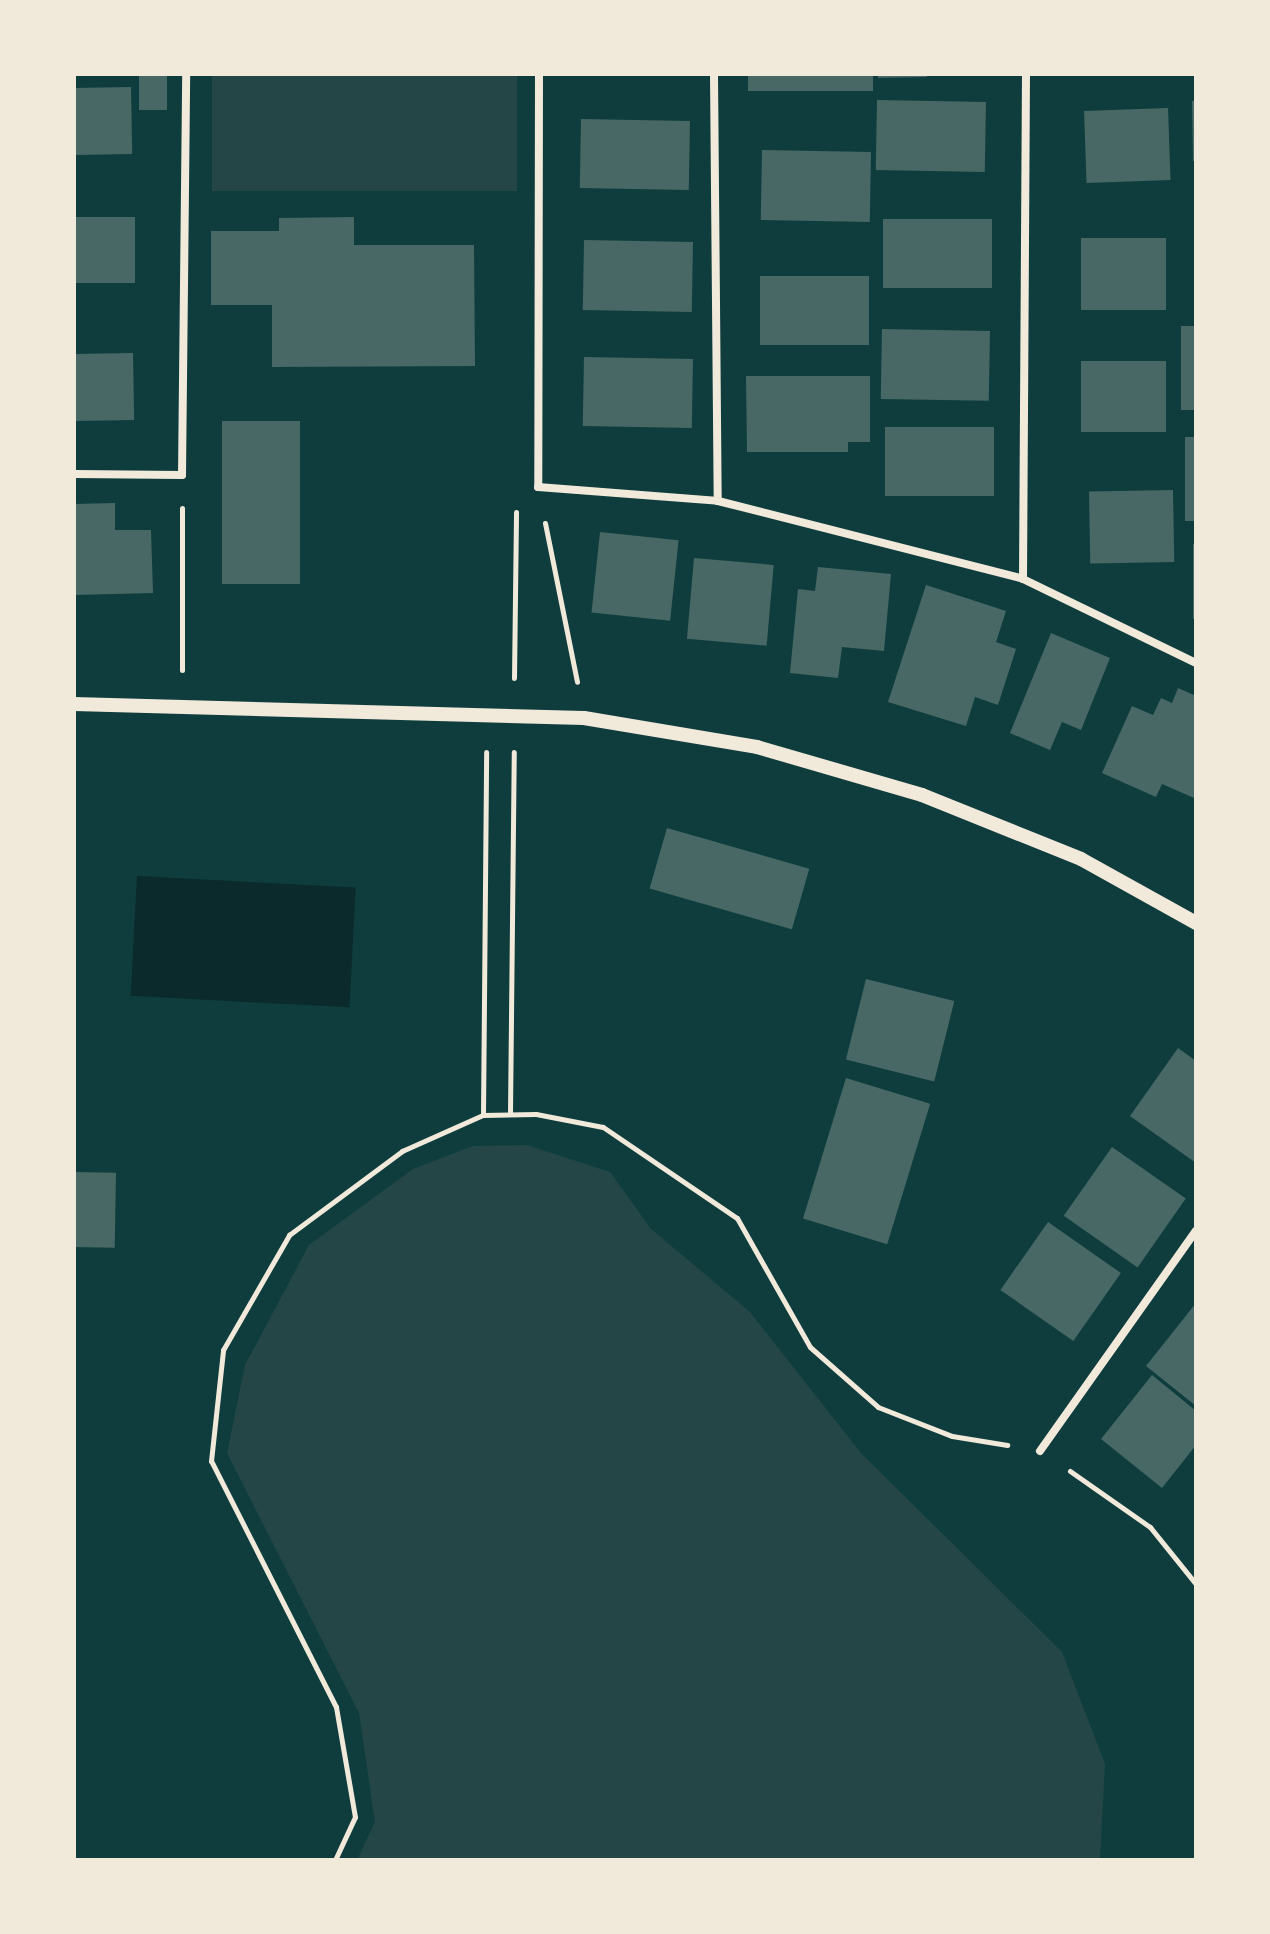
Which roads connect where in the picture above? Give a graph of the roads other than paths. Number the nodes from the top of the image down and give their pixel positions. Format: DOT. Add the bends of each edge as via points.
graph roads {
  1 [pos="186,74"];
  2 [pos="539,74"];
  3 [pos="714,74"];
  4 [pos="1026,74"];
  5 [pos="74,474"];
  6 [pos="718,501"];
  7 [pos="1023,579"];
  8 [pos="1196,663"];
  9 [pos="74,704"];
  10 [pos="1196,923"];
  11 [pos="1196,1231"];
  12 [pos="1040,1451"];
  1 -- 5 [label="street" via="182,475"];
  2 -- 6 [label="street" via="538,487"];
  3 -- 6 [label="street"];
  4 -- 7 [label="street"];
  6 -- 7 [label="street"];
  7 -- 8 [label="street"];
  9 -- 10 [label="street" via="584,718 757,747 922,795 1081,859"];
  11 -- 12 [label="street"];
}
